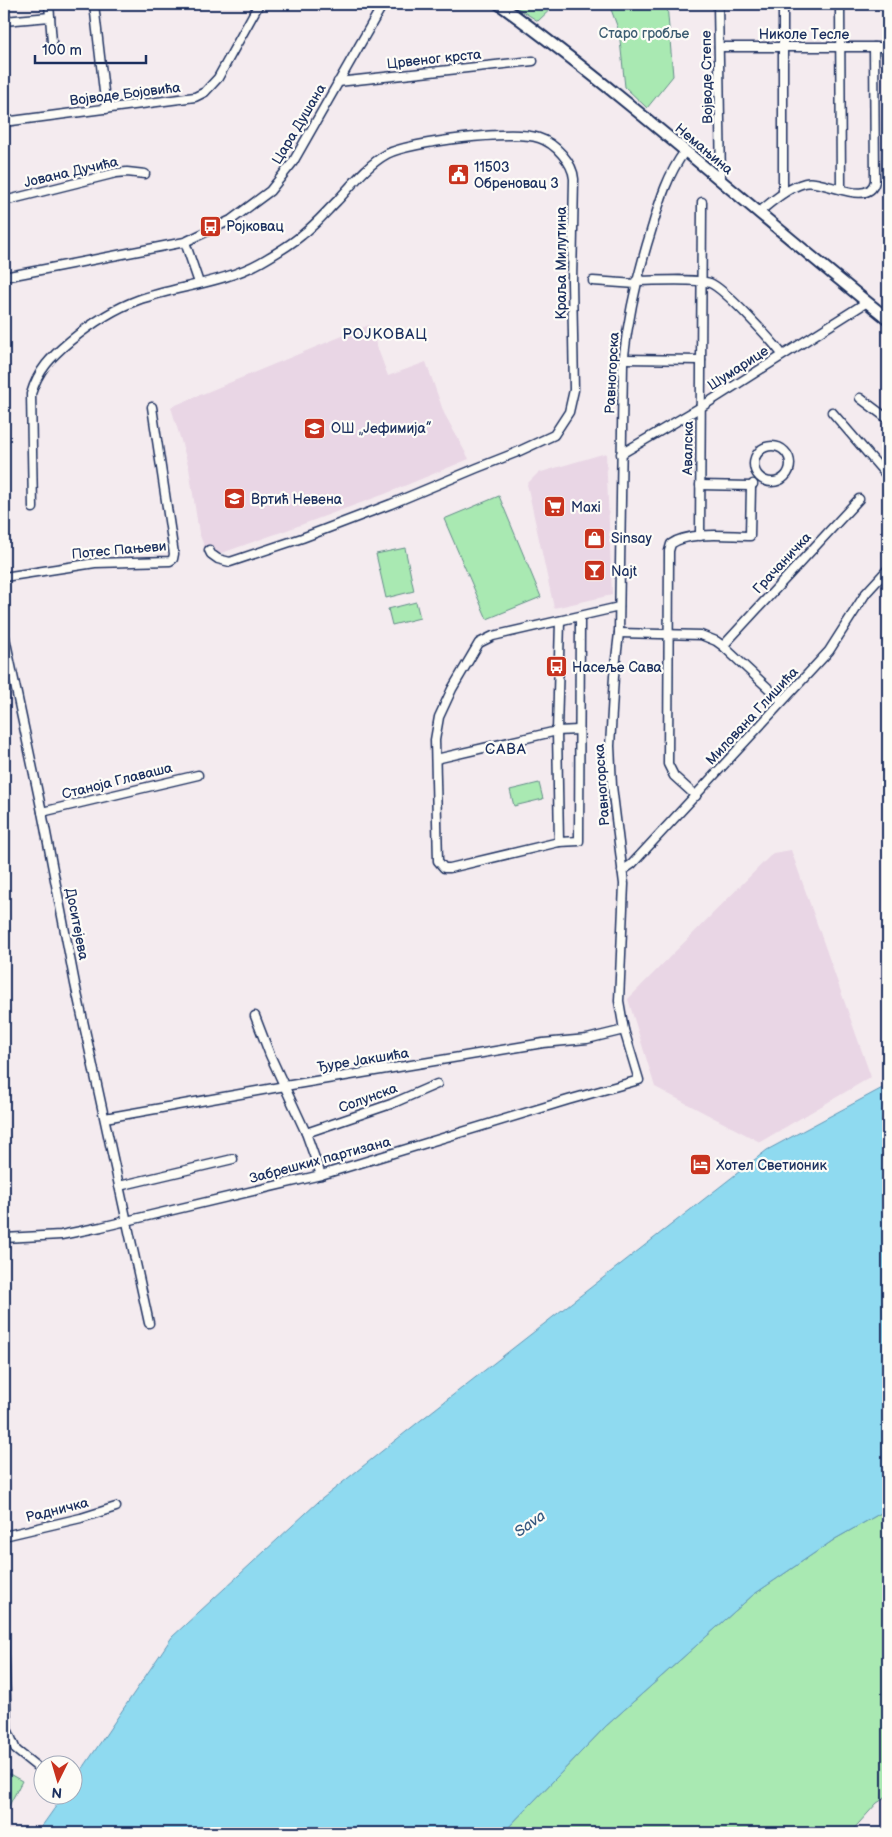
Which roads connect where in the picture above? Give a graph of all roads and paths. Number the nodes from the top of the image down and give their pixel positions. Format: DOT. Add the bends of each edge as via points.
graph roads {
  1 [pos="49,4"];
  2 [pos="94,4"];
  3 [pos="260,4"];
  4 [pos="383,4"];
  5 [pos="500,4"];
  6 [pos="718,4"];
  7 [pos="783,4"];
  8 [pos="840,4"];
  9 [pos="50,17"];
  10 [pos="4,21"];
  11 [pos="52,42"];
  12 [pos="719,47"];
  13 [pos="783,47"];
  14 [pos="840,47"];
  15 [pos="874,47"];
  16 [pos="888,47"];
  17 [pos="533,61"];
  18 [pos="338,82"];
  19 [pos="106,109"];
  20 [pos="4,122"];
  21 [pos="685,151"];
  22 [pos="145,174"];
  23 [pos="721,180"];
  24 [pos="841,189"];
  25 [pos="783,193"];
  26 [pos="4,201"];
  27 [pos="702,202"];
  28 [pos="759,212"];
  29 [pos="185,242"];
  30 [pos="4,277"];
  31 [pos="592,281"];
  32 [pos="701,282"];
  33 [pos="199,283"];
  34 [pos="636,283"];
  35 [pos="867,302"];
  36 [pos="888,319"];
  37 [pos="782,354"];
  38 [pos="624,358"];
  39 [pos="701,360"];
  40 [pos="860,398"];
  41 [pos="152,407"];
  42 [pos="701,407"];
  43 [pos="832,412"];
  44 [pos="888,419"];
  45 [pos="622,454"];
  46 [pos="759,476"];
  47 [pos="888,477"];
  48 [pos="700,485"];
  49 [pos="751,486"];
  50 [pos="859,499"];
  51 [pos="33,508"];
  52 [pos="700,536"];
  53 [pos="209,550"];
  54 [pos="888,569"];
  55 [pos="4,577"];
  56 [pos="619,608"];
  57 [pos="580,617"];
  58 [pos="560,621"];
  59 [pos="4,633"];
  60 [pos="619,633"];
  61 [pos="668,633"];
  62 [pos="723,646"];
  63 [pos="782,701"];
  64 [pos="557,730"];
  65 [pos="578,730"];
  66 [pos="436,759"];
  67 [pos="198,775"];
  68 [pos="696,796"];
  69 [pos="42,812"];
  70 [pos="560,842"];
  71 [pos="622,870"];
  72 [pos="255,1016"];
  73 [pos="624,1030"];
  74 [pos="638,1082"];
  75 [pos="437,1084"];
  76 [pos="285,1086"];
  77 [pos="105,1118"];
  78 [pos="306,1133"];
  79 [pos="233,1159"];
  80 [pos="321,1175"];
  81 [pos="119,1186"];
  82 [pos="126,1220"];
  83 [pos="4,1238"];
  84 [pos="149,1323"];
  85 [pos="116,1507"];
  86 [pos="4,1536"];
  87 [pos="4,1639"];
  88 [pos="32,1763"];
  1 -- 9 [label="street"];
  2 -- 19 [label="street"];
  3 -- 19 [label="street, Војводе Бојовића" via="218,78 205,92 181,100"];
  4 -- 18 [label="street, Цара Душана"];
  5 -- 21 [label="street, Немањина"];
  6 -- 12 [label="street, Војводе Степе"];
  7 -- 13 [label="street"];
  8 -- 14 [label="street"];
  9 -- 10 [label="street"];
  9 -- 11 [label="street"];
  12 -- 13 [label="street, Николе Тесле"];
  12 -- 23 [label="street, Војводе Степе"];
  13 -- 14 [label="street, Николе Тесле"];
  13 -- 25 [label="street"];
  14 -- 15 [label="street, Николе Тесле"];
  14 -- 24 [label="street"];
  15 -- 16 [label="street, Николе Тесле"];
  15 -- 24 [label="street" via="874,186 863,193"];
  17 -- 18 [label="street, Црвеног крста"];
  18 -- 29 [label="street, Цара Душана" via="293,162 270,191 231,220"];
  19 -- 20 [label="street, Војводе Бојовића"];
  21 -- 23 [label="street, Немањина"];
  21 -- 34 [label="street, Равногорска" via="664,187"];
  22 -- 26 [label="street, Јована Дучића" via="116,173"];
  23 -- 28 [label="street, Немањина"];
  24 -- 25 [label="street" via="810,182"];
  25 -- 28 [label="street"];
  27 -- 32 [label="street, Авалска"];
  28 -- 35 [label="street, Немањина"];
  29 -- 30 [label="street, Цара Душана"];
  29 -- 33 [label="street"];
  31 -- 34 [label="street"];
  32 -- 34 [label="street"];
  32 -- 37 [label="street" via="713,284 725,292"];
  32 -- 39 [label="street, Авалска"];
  33 -- 51 [label="street, Краља Милутина" via="138,300 108,314 63,347 44,366 31,394"];
  33 -- 53 [label="street, Краља Милутина" via="258,264 292,243 371,166 403,148 447,140 524,135 550,143 573,171 574,390 569,412 554,434 391,504 275,547 230,562 218,559"];
  34 -- 38 [label="street, Равногорска"];
  35 -- 36 [label="street, Немањина"];
  35 -- 37 [label="street, Шумарице"];
  37 -- 42 [label="street, Шумарице"];
  38 -- 39 [label="street"];
  38 -- 45 [label="street, Равногорска"];
  39 -- 42 [label="street, Авалска"];
  40 -- 44 [label="street"];
  41 -- 55 [label="street, Потес Пањеви" via="173,559 96,562"];
  42 -- 45 [label="street, Шумарице"];
  42 -- 48 [label="street, Авалска"];
  43 -- 47 [label="street"];
  45 -- 56 [label="street, Равногорска"];
  46 -- 46 [label="street" via="769,482 785,477 790,467 785,451 775,446 759,451 754,461"];
  46 -- 49 [label="street"];
  48 -- 49 [label="street"];
  48 -- 52 [label="street, Авалска"];
  49 -- 52 [label="street" via="750,536"];
  50 -- 62 [label="street, Грачаничка"];
  52 -- 61 [label="street" via="671,544"];
  54 -- 63 [label="street, Милована Глишића" via="866,593 829,651"];
  56 -- 57 [label="street, Равногорска"];
  56 -- 60 [label="street, Равногорска"];
  57 -- 58 [label="street, Равногорска"];
  57 -- 65 [label="street, Равногорска"];
  58 -- 64 [label="street"];
  58 -- 66 [label="street, Равногорска" via="487,638 479,643 439,717"];
  59 -- 69 [label="street, Доситејева"];
  60 -- 61 [label="street"];
  60 -- 71 [label="street, Равногорска" via="610,746"];
  61 -- 62 [label="street" via="701,635"];
  61 -- 68 [label="street" via="668,764 674,776"];
  62 -- 63 [label="street"];
  63 -- 68 [label="street, Милована Глишића"];
  64 -- 65 [label="street, Равногорска"];
  64 -- 66 [label="street, Равногорска"];
  64 -- 70 [label="street"];
  65 -- 70 [label="street, Равногорска" via="579,842"];
  66 -- 70 [label="street, Равногорска" via="438,861 444,868"];
  67 -- 69 [label="street, Станоја Главаша"];
  68 -- 71 [label="street, Милована Глишића" via="632,864"];
  69 -- 77 [label="street, Доситејева"];
  71 -- 73 [label="street, Равногорска" via="624,899 619,1001"];
  72 -- 76 [label="street"];
  73 -- 74 [label="street, Равногорска"];
  73 -- 76 [label="street, Ђуре Јакшића" via="587,1039 543,1042"];
  74 -- 80 [label="street, Забрешких партизана"];
  75 -- 78 [label="street, Солунска" via="391,1104"];
  76 -- 77 [label="street, Ђуре Јакшића"];
  76 -- 78 [label="street"];
  77 -- 81 [label="street, Доситејева"];
  78 -- 80 [label="street"];
  79 -- 81 [label="street"];
  80 -- 82 [label="street, Забрешких партизана"];
  81 -- 82 [label="street, Доситејева"];
  82 -- 83 [label="street, Забрешких партизана" via="61,1234"];
  82 -- 84 [label="street, Доситејева"];
  85 -- 86 [label="street, Радничка"];
  87 -- 88 [label="street" via="7,1729 16,1750"];
}
